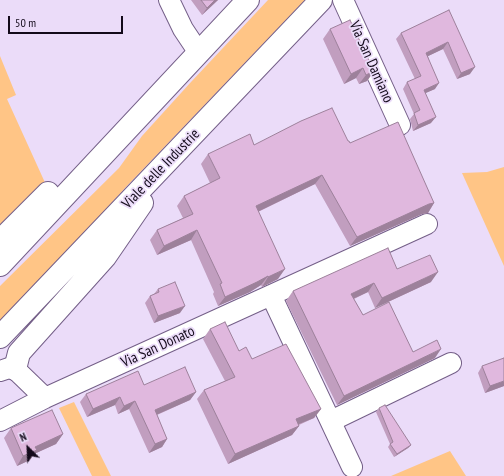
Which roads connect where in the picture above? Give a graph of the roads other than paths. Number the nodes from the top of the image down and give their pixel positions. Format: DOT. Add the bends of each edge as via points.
graph roads {
  1 [pos="169,0"];
  2 [pos="248,0"];
  3 [pos="321,0"];
  4 [pos="343,0"];
  5 [pos="199,53"];
  6 [pos="157,98"];
  7 [pos="400,125"];
  8 [pos="180,148"];
  9 [pos="427,224"];
  10 [pos="0,241"];
  11 [pos="0,265"];
  12 [pos="271,295"];
  13 [pos="0,337"];
  14 [pos="450,363"];
  15 [pos="8,370"];
  16 [pos="0,386"];
  17 [pos="45,398"];
  18 [pos="0,421"];
  19 [pos="330,421"];
  20 [pos="352,467"];
  1 -- 5 [label="street" via="183,29"];
  2 -- 5 [label="main road"];
  3 -- 8 [label="main road, Viale delle Industrie"];
  4 -- 7 [label="street, Via San Damiano"];
  5 -- 6 [label="main road"];
  6 -- 10 [label="main road" via="121,120"];
  6 -- 11 [label="main road"];
  8 -- 13 [label="main road, Viale delle Industrie"];
  8 -- 15 [label="main road" via="105,257 19,353"];
  9 -- 12 [label="street, Via San Donato"];
  12 -- 17 [label="street, Via San Donato"];
  12 -- 19 [label="street"];
  14 -- 19 [label="street"];
  15 -- 16 [label="street"];
  15 -- 17 [label="street"];
  17 -- 18 [label="street, Via San Donato"];
  19 -- 20 [label="street"];
}
